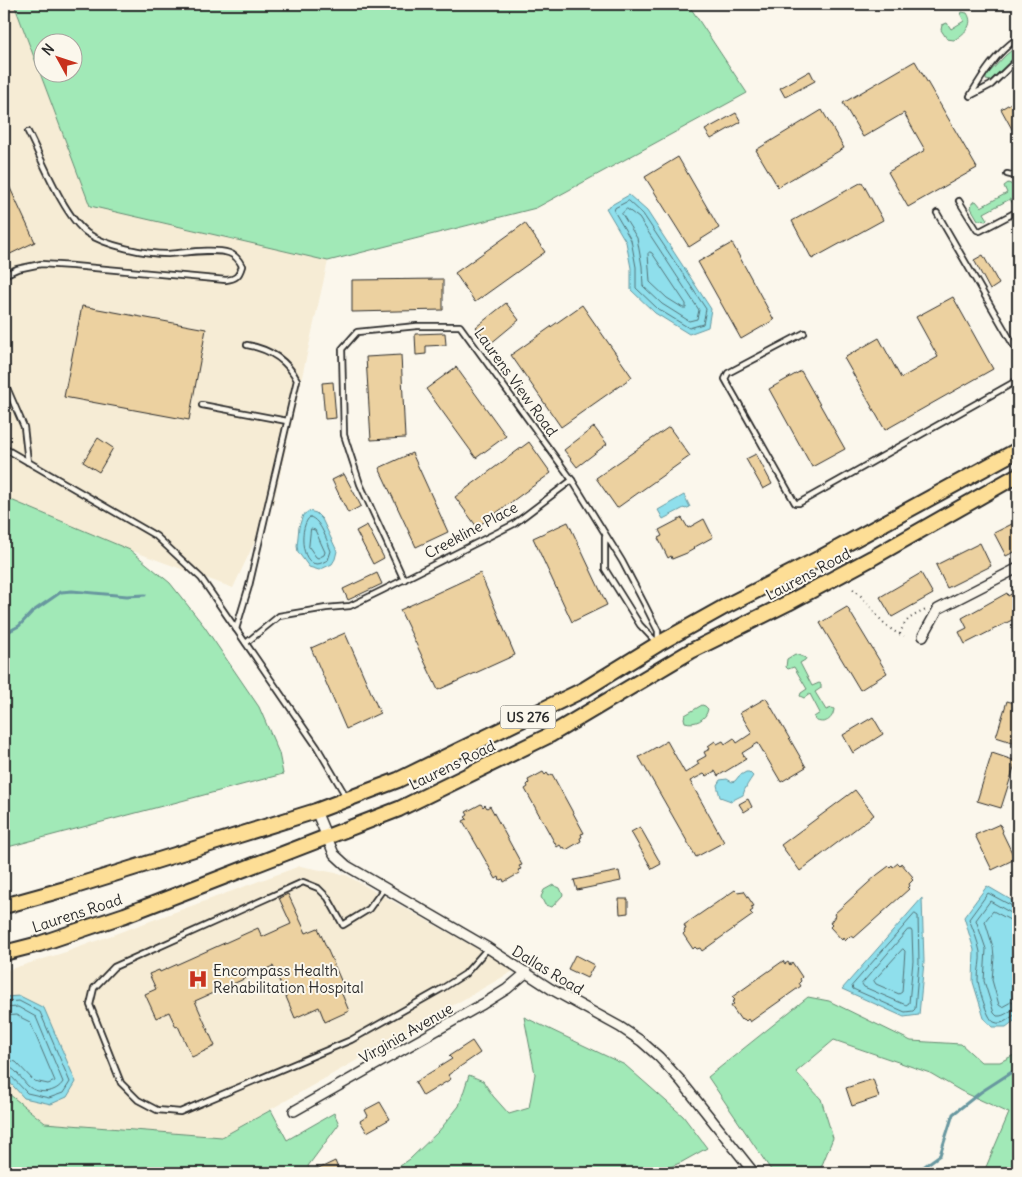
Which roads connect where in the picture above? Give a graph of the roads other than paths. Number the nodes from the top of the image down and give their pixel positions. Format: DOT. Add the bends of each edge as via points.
graph roads {
  1 [pos="1018,38"];
  2 [pos="1018,59"];
  3 [pos="28,132"];
  4 [pos="1007,174"];
  5 [pos="1018,182"];
  6 [pos="959,201"];
  7 [pos="1018,211"];
  8 [pos="937,213"];
  9 [pos="1018,249"];
  10 [pos="1018,254"];
  11 [pos="4,275"];
  12 [pos="804,333"];
  13 [pos="247,345"];
  14 [pos="1018,353"];
  15 [pos="1018,380"];
  16 [pos="4,381"];
  17 [pos="202,405"];
  18 [pos="287,421"];
  19 [pos="4,448"];
  20 [pos="1018,450"];
  21 [pos="28,462"];
  22 [pos="1018,475"];
  23 [pos="572,480"];
  24 [pos="906,512"];
  25 [pos="919,532"];
  26 [pos="605,536"];
  27 [pos="1018,568"];
  28 [pos="404,580"];
  29 [pos="236,629"];
  30 [pos="923,636"];
  31 [pos="246,643"];
  32 [pos="658,644"];
  33 [pos="668,664"];
  34 [pos="348,799"];
  35 [pos="316,811"];
  36 [pos="326,838"];
  37 [pos="384,888"];
  38 [pos="4,906"];
  39 [pos="488,948"];
  40 [pos="4,953"];
  41 [pos="527,972"];
  42 [pos="294,1111"];
  43 [pos="754,1173"];
  1 -- 2 [label="lane" via="984,73 970,96 991,85"];
  3 -- 11 [label="lane" via="63,202 87,233 104,242 133,250 166,254 230,253 242,266 233,280 41,264 17,268"];
  4 -- 5 [label="lane" via="1015,176"];
  6 -- 7 [label="lane" via="980,231"];
  8 -- 14 [label="lane"];
  9 -- 10 [label="lane"];
  12 -- 15 [label="lane" via="728,373 725,379 795,503"];
  13 -- 18 [label="lane" via="262,348 290,368 297,380"];
  16 -- 21 [label="lane" via="24,427"];
  17 -- 18 [label="lane"];
  18 -- 29 [label="lane"];
  19 -- 21 [label="lane"];
  20 -- 24 [label="main road, Laurens Road / US 276"];
  21 -- 29 [label="lane" via="156,536 201,578"];
  22 -- 25 [label="main road, Laurens Road / US 276"];
  23 -- 26 [label="lane, Laurens View Road"];
  23 -- 28 [label="lane, Creekline Place" via="514,524"];
  23 -- 28 [label="lane, Laurens View Road" via="460,326 417,326 357,332 342,349 344,436 360,484"];
  24 -- 25 [label="main road"];
  24 -- 32 [label="main road, Laurens Road / US 276"];
  25 -- 33 [label="main road, Laurens Road / US 276"];
  26 -- 32 [label="lane, Laurens View Road" via="622,561 658,631"];
  26 -- 32 [label="lane, Laurens View Road" via="606,569 640,625"];
  27 -- 30 [label="street" via="938,610"];
  28 -- 31 [label="lane, Creekline Place" via="350,606 279,616"];
  29 -- 31 [label="lane"];
  31 -- 34 [label="lane" via="317,747"];
  32 -- 33 [label="main road"];
  32 -- 34 [label="main road, Laurens Road / US 276" via="584,689 398,780"];
  33 -- 36 [label="main road, Laurens Road / US 276" via="550,735 399,809"];
  34 -- 35 [label="main road, Laurens Road / US 276"];
  35 -- 36 [label="street, Dallas Road"];
  35 -- 38 [label="main road, Laurens Road / US 276"];
  36 -- 37 [label="street, Dallas Road" via="346,866"];
  36 -- 40 [label="main road, Laurens Road / US 276" via="125,915"];
  37 -- 39 [label="street, Dallas Road"];
  37 -- 39 [label="lane" via="369,910 343,925 328,898 318,888 303,882 114,967 94,988 90,1006 121,1083 138,1100 158,1110 180,1112 351,1040 465,974"];
  39 -- 41 [label="street, Dallas Road"];
  41 -- 42 [label="street, Virginia Avenue" via="483,1004"];
  41 -- 43 [label="street, Dallas Road" via="641,1041 681,1081"];
}
